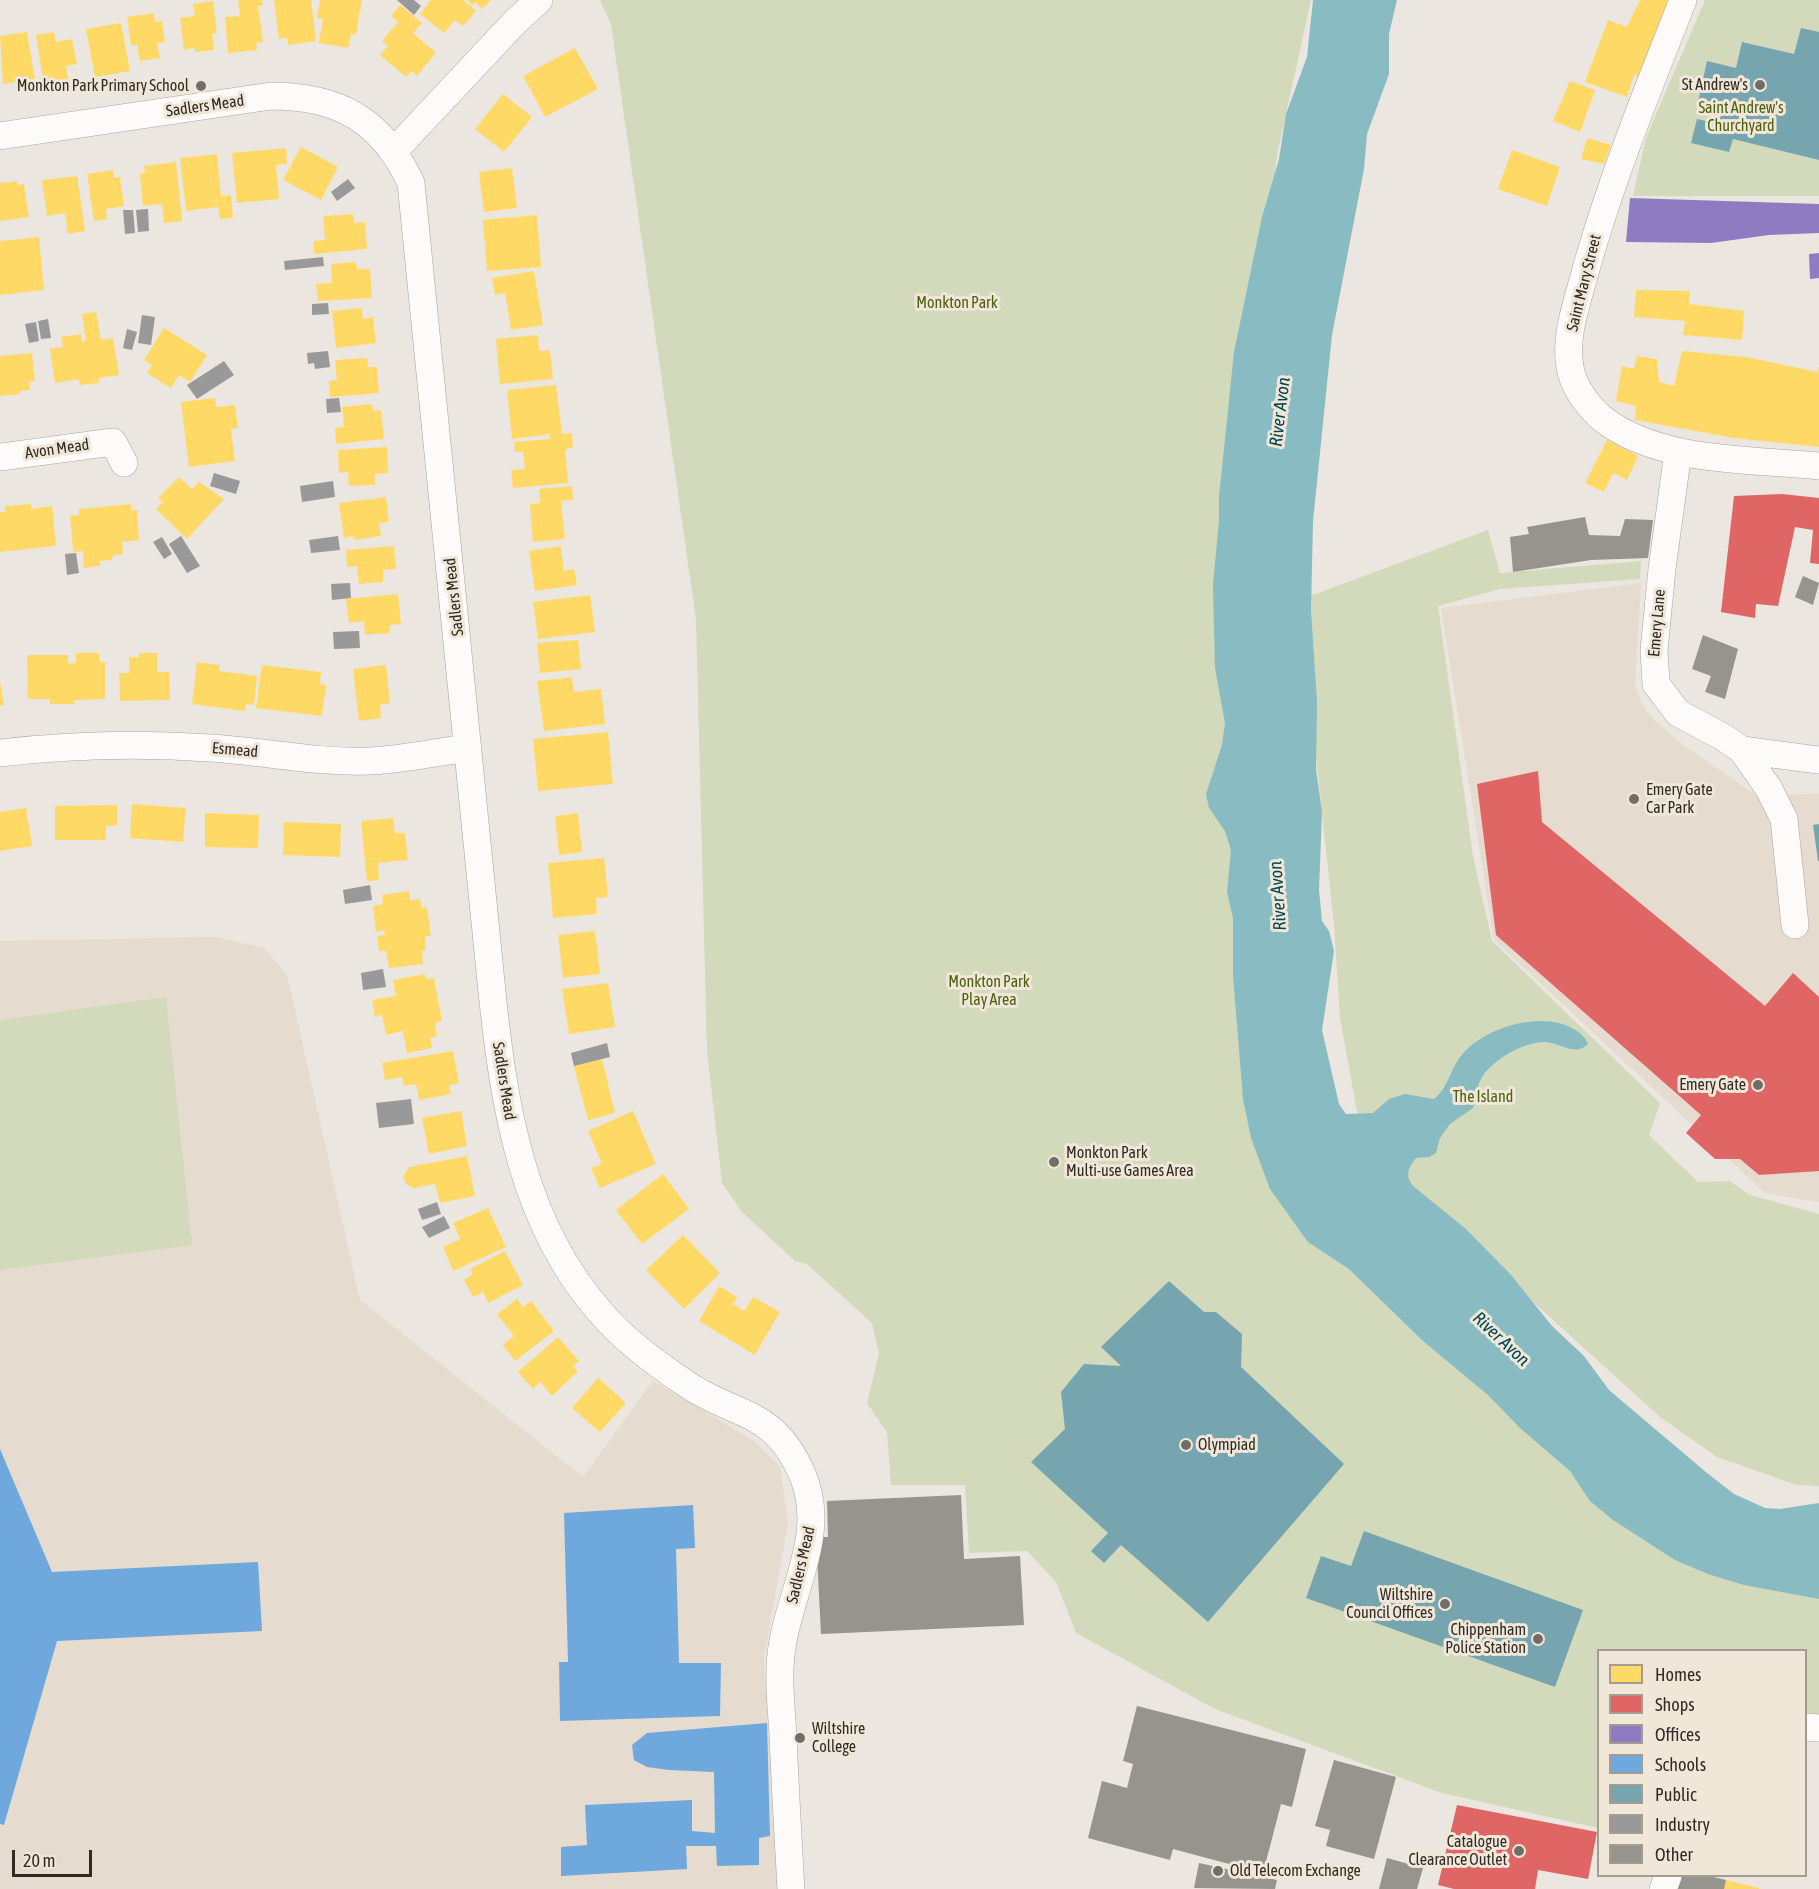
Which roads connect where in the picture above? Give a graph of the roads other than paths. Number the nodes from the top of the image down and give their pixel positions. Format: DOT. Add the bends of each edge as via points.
graph roads {
  1 [pos="539,0"];
  2 [pos="1683,0"];
  3 [pos="0,136"];
  4 [pos="394,151"];
  5 [pos="118,441"];
  6 [pos="1678,452"];
  7 [pos="0,457"];
  8 [pos="1819,466"];
  9 [pos="468,748"];
  10 [pos="1742,750"];
  11 [pos="0,753"];
  12 [pos="1819,760"];
  13 [pos="1795,925"];
  14 [pos="791,1889"];
  1 -- 4 [label="street"];
  2 -- 6 [label="street, Saint Mary Street" via="1611,182 1569,336 1570,367 1577,387 1603,419 1626,434"];
  3 -- 4 [label="street, Sadlers Mead" via="271,96 296,96 344,108 362,119"];
  4 -- 9 [label="street, Sadlers Mead" via="411,183 415,200"];
  5 -- 7 [label="street, Avon Mead"];
  6 -- 8 [label="street, Saint Mary Street"];
  6 -- 10 [label="street, Emery Lane" via="1653,673 1662,695 1678,713"];
  9 -- 11 [label="street, Esmead" via="370,761 157,745"];
  9 -- 14 [label="street, Sadlers Mead" via="504,1094 516,1148 539,1213 568,1268 604,1317 686,1384 769,1427 796,1461 809,1495 811,1536 780,1662"];
  10 -- 12 [label="street, Emery Lane"];
  10 -- 13 [label="street, Emery Lane" via="1784,819"];
}
